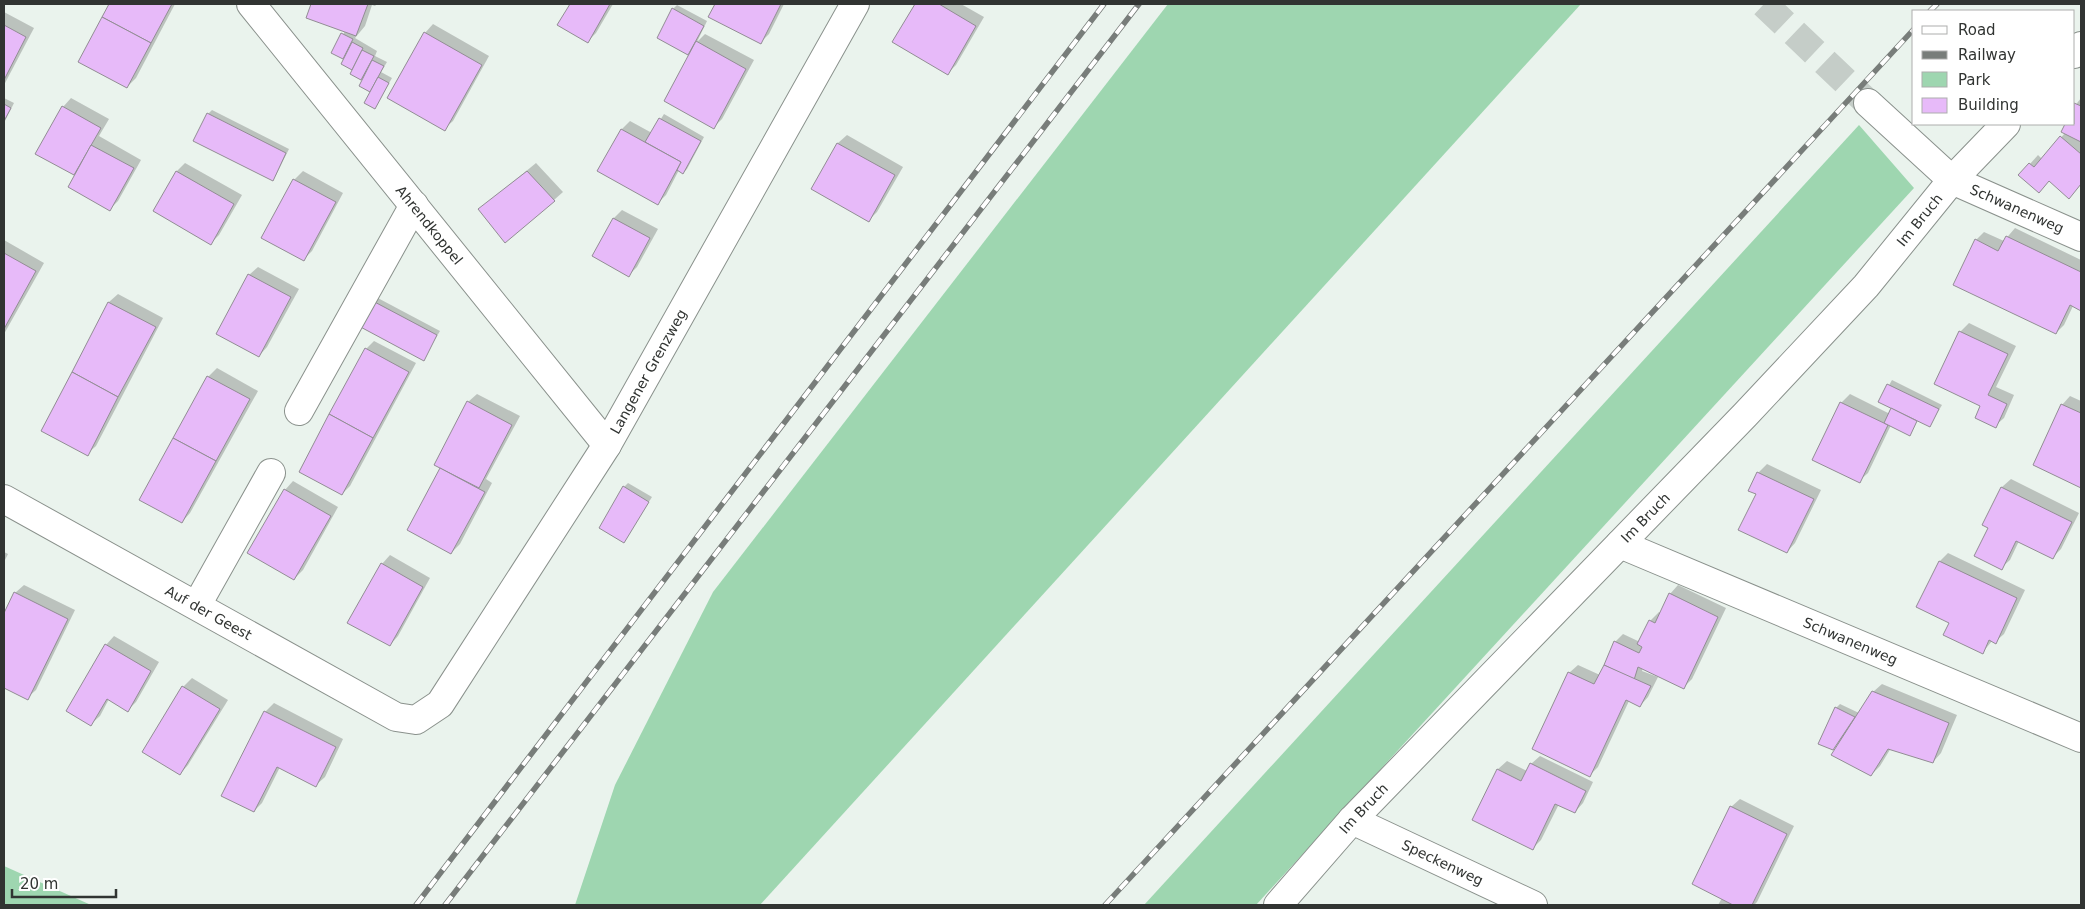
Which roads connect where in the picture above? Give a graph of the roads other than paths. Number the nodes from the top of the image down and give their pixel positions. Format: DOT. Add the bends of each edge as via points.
graph roads {
  1 [pos="252,4"];
  2 [pos="855,4"];
  3 [pos="275,15"];
  4 [pos="1868,103"];
  5 [pos="2005,125"];
  6 [pos="1952,180"];
  7 [pos="414,205"];
  8 [pos="2081,237"];
  9 [pos="300,411"];
  10 [pos="607,445"];
  11 [pos="271,473"];
  12 [pos="4,498"];
  13 [pos="1620,544"];
  14 [pos="197,605"];
  15 [pos="416,720"];
  16 [pos="2081,738"];
  17 [pos="1352,820"];
  18 [pos="1278,905"];
  19 [pos="1533,905"];
  1 -- 3 [label="street, Ahrendkoppel"];
  2 -- 10 [label="street, Langener Grenzweg"];
  3 -- 7 [label="street, Ahrendkoppel"];
  4 -- 6 [label="street, Schwanenweg"];
  5 -- 6 [label="street, Im Bruch"];
  6 -- 8 [label="street, Schwanenweg"];
  6 -- 13 [label="street, Im Bruch" via="1866,286"];
  7 -- 9 [label="street"];
  7 -- 10 [label="street, Ahrendkoppel"];
  10 -- 15 [label="street, Langener Grenzweg" via="440,704"];
  11 -- 14 [label="street"];
  12 -- 14 [label="street, Auf der Geest"];
  13 -- 16 [label="street, Schwanenweg"];
  13 -- 17 [label="street, Im Bruch"];
  14 -- 15 [label="street, Auf der Geest" via="396,717"];
  17 -- 18 [label="street, Im Bruch"];
  17 -- 19 [label="street, Speckenweg"];
}
